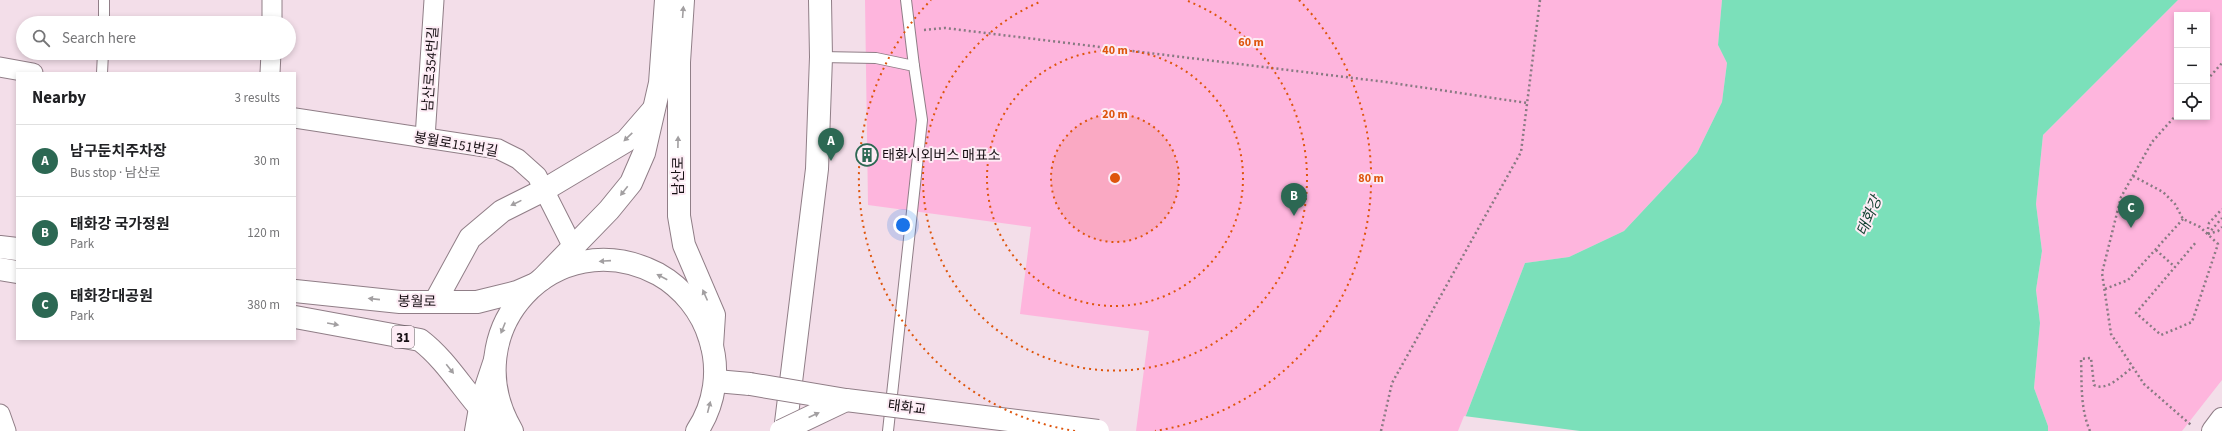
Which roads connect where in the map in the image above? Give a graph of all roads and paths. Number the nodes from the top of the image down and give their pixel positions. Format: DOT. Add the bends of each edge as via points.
graph roads {
  1 [pos="104,0"];
  2 [pos="272,0"];
  3 [pos="434,0"];
  4 [pos="666,0"];
  5 [pos="683,0"];
  6 [pos="820,0"];
  7 [pos="906,0"];
  8 [pos="1540,0"];
  9 [pos="104,16"];
  10 [pos="272,16"];
  11 [pos="910,31"];
  12 [pos="821,57"];
  13 [pos="103,60"];
  14 [pos="271,60"];
  15 [pos="2222,63"];
  16 [pos="914,66"];
  17 [pos="0,67"];
  18 [pos="28,72"];
  19 [pos="102,72"];
  20 [pos="270,72"];
  21 [pos="2210,77"];
  22 [pos="1527,103"];
  23 [pos="654,108"];
  24 [pos="2174,117"];
  25 [pos="296,118"];
  26 [pos="425,138"];
  27 [pos="2132,176"];
  28 [pos="544,190"];
  29 [pos="2222,209"];
  30 [pos="2222,218"];
  31 [pos="2183,219"];
  32 [pos="2222,227"];
  33 [pos="2207,234"];
  34 [pos="2197,241"];
  35 [pos="0,246"];
  36 [pos="16,249"];
  37 [pos="2156,250"];
  38 [pos="577,254"];
  39 [pos="2175,267"];
  40 [pos="0,269"];
  41 [pos="16,272"];
  42 [pos="538,283"];
  43 [pos="2105,289"];
  44 [pos="296,291"];
  45 [pos="435,302"];
  46 [pos="296,317"];
  47 [pos="712,346"];
  48 [pos="495,360"];
  49 [pos="2133,367"];
  50 [pos="716,381"];
  51 [pos="846,400"];
  52 [pos="481,408"];
  53 [pos="0,414"];
  54 [pos="2222,419"];
  55 [pos="2191,425"];
  56 [pos="6,431"];
  57 [pos="476,431"];
  58 [pos="504,431"];
  59 [pos="512,431"];
  60 [pos="697,431"];
  61 [pos="781,431"];
  62 [pos="785,431"];
  63 [pos="888,431"];
  64 [pos="1098,431"];
  65 [pos="1381,431"];
  66 [pos="2090,431"];
  67 [pos="2213,431"];
  1 -- 9 [label="lane"];
  2 -- 10 [label="street"];
  3 -- 26 [label="street, 남산로354번길"];
  4 -- 23 [label="main road" via="660,83"];
  47 -- 5 [label="main road, 남산로, one-way" via="714,315 684,245 679,216 679,62"];
  6 -- 12 [label="main road"];
  7 -- 11 [label="lane"];
  8 -- 22 [label="path"];
  11 -- 16 [label="lane"];
  11 -- 22 [label="path" via="945,28 1386,82"];
  12 -- 16 [label="lane" via="876,58"];
  12 -- 62 [label="main road" via="817,168"];
  13 -- 19 [label="lane"];
  14 -- 20 [label="street"];
  15 -- 21 [label="path"];
  16 -- 63 [label="lane" via="922,120"];
  17 -- 18 [label="street"];
  22 -- 65 [label="path" via="1521,152 1392,384"];
  23 -- 28 [label="main road, one-way" via="626,140"];
  23 -- 38 [label="main road, one-way" via="644,153 631,183"];
  24 -- 27 [label="path" via="2152,142"];
  25 -- 26 [label="street, 봉월로151번길"];
  26 -- 28 [label="street, 봉월로151번길" via="498,149 518,159 537,176"];
  27 -- 31 [label="path" via="2163,192 2175,204"];
  27 -- 43 [label="path" via="2121,197 2102,273"];
  28 -- 38 [label="street, 봉월로151번길"];
  28 -- 45 [label="main road, one-way" via="502,211 470,238"];
  29 -- 33 [label="path" via="2209,224"];
  30 -- 33 [label="path"];
  31 -- 33 [label="path" via="2200,227"];
  31 -- 37 [label="path"];
  32 -- 33 [label="path"];
  33 -- 39 [label="path" via="2218,244 2192,322 2162,335 2136,313"];
  34 -- 39 [label="path"];
  35 -- 36 [label="main road"];
  37 -- 39 [label="path"];
  37 -- 43 [label="path" via="2128,280"];
  38 -- 42 [label="main road"];
  47 -- 38 [label="main road, one-way" via="706,324 690,300 668,280 643,266"];
  40 -- 41 [label="main road"];
  42 -- 45 [label="main road, 봉월로" via="517,292 476,302"];
  42 -- 48 [label="main road, one-way" via="527,291 508,316 496,345"];
  43 -- 49 [label="path" via="2111,334"];
  45 -- 44 [label="main road, 봉월로, one-way" via="400,302"];
  46 -- 52 [label="main road, 31, one-way" via="420,340 436,352"];
  47 -- 50 [label="main road"];
  48 -- 52 [label="main road"];
  48 -- 59 [label="main road" via="493,380 501,413"];
  49 -- 55 [label="path" via="2144,384"];
  49 -- 66 [label="path" via="2108,386 2098,387 2094,385 2091,358 2081,359 2082,399"];
  50 -- 51 [label="main road, 태화교, bridge"];
  60 -- 50 [label="main road, one-way" via="707,416"];
  61 -- 51 [label="main road, one-way, bridge"];
  51 -- 64 [label="main road, 태화교, bridge"];
  52 -- 57 [label="main road"];
  52 -- 58 [label="main road"];
  53 -- 56 [label="street"];
  54 -- 67 [label="main road"];
}
